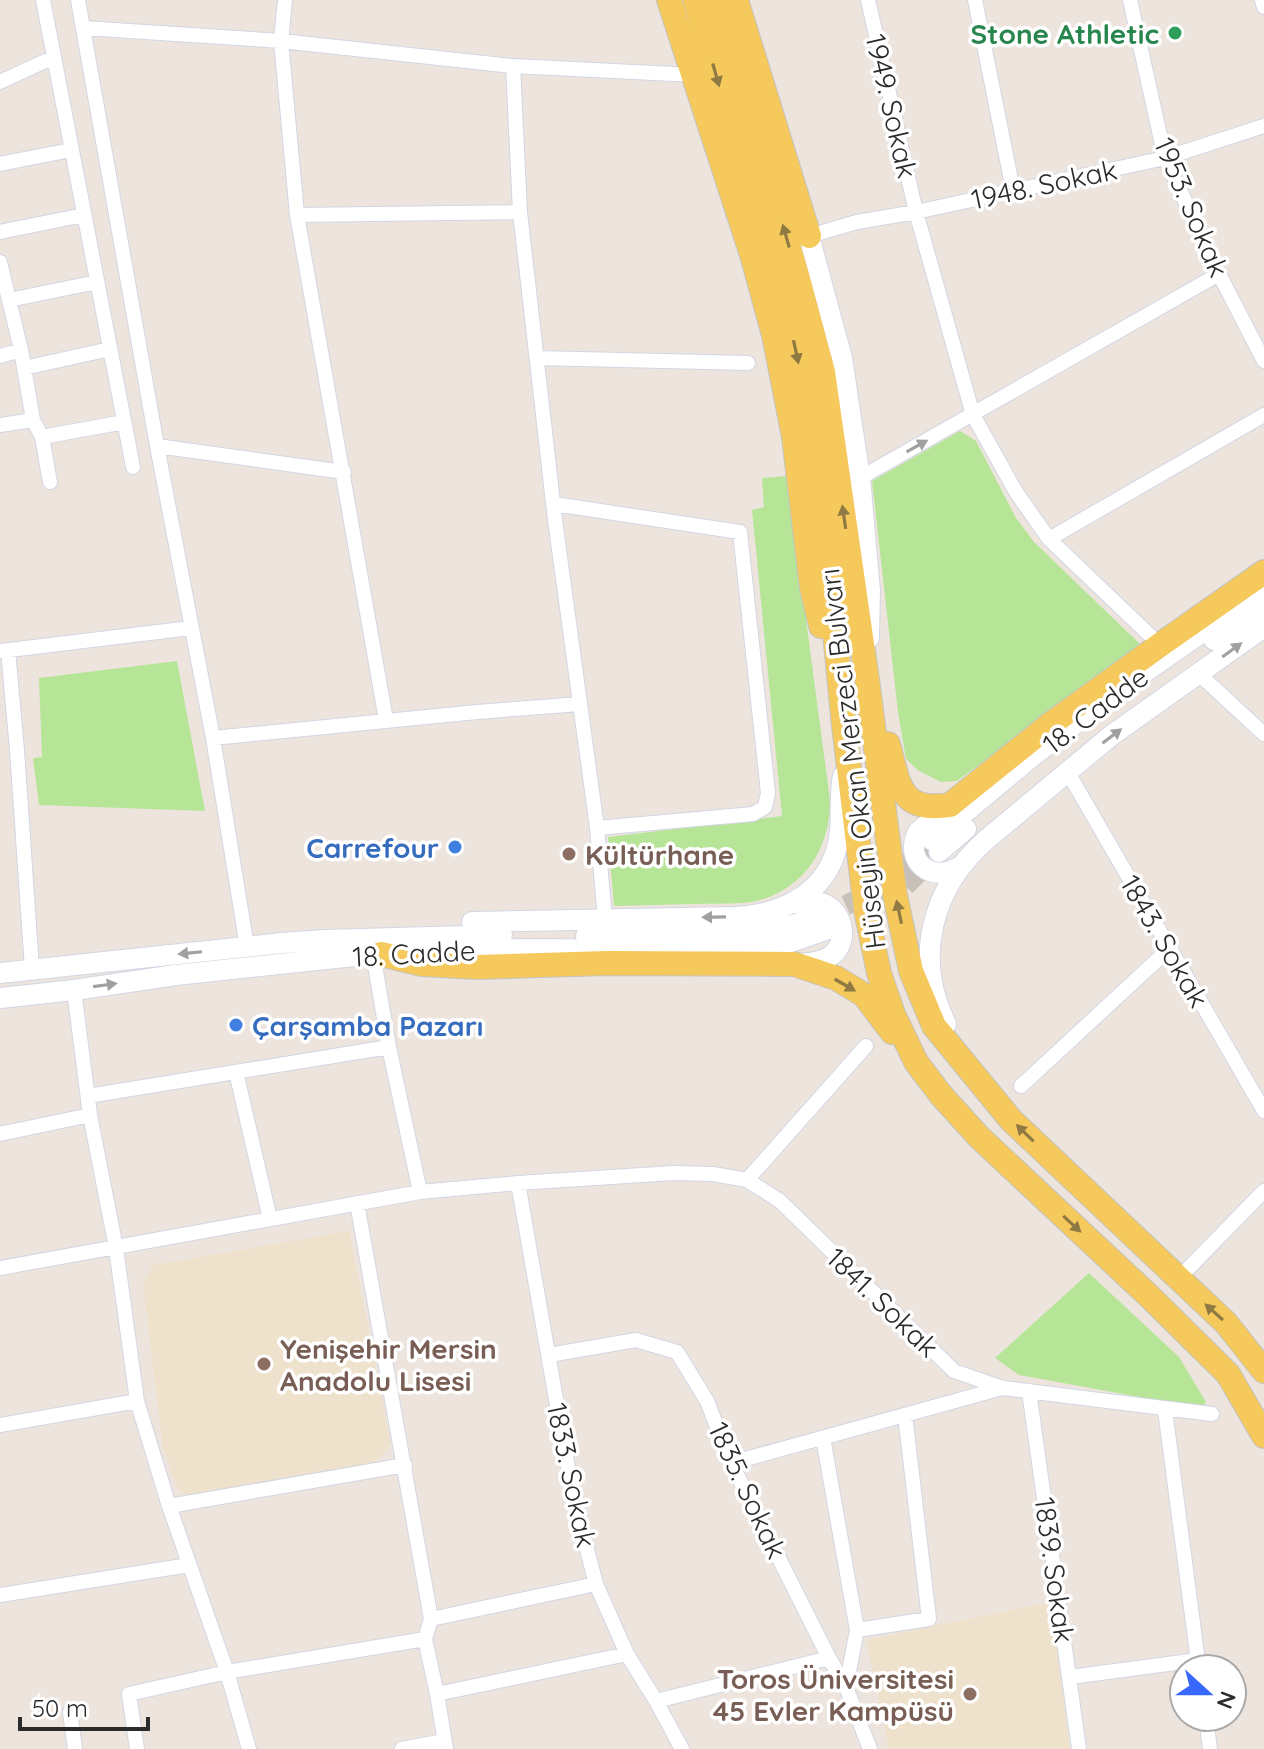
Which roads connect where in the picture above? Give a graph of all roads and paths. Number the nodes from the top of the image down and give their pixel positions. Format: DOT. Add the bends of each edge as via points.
graph roads {
  1 [pos="43,0"];
  2 [pos="78,0"];
  3 [pos="285,0"];
  4 [pos="669,0"];
  5 [pos="695,0"];
  6 [pos="716,0"];
  7 [pos="736,0"];
  8 [pos="868,0"];
  9 [pos="975,0"];
  10 [pos="1130,0"];
  11 [pos="1262,0"];
  12 [pos="1264,7"];
  13 [pos="84,28"];
  14 [pos="281,41"];
  15 [pos="54,57"];
  16 [pos="513,66"];
  17 [pos="694,75"];
  18 [pos="0,82"];
  19 [pos="1263,128"];
  20 [pos="71,150"];
  21 [pos="1165,158"];
  22 [pos="0,164"];
  23 [pos="1013,190"];
  24 [pos="520,212"];
  25 [pos="916,212"];
  26 [pos="84,215"];
  27 [pos="297,215"];
  28 [pos="0,232"];
  29 [pos="809,236"];
  30 [pos="0,262"];
  31 [pos="1219,274"];
  32 [pos="97,282"];
  33 [pos="9,300"];
  34 [pos="110,349"];
  35 [pos="21,350"];
  36 [pos="0,356"];
  37 [pos="537,358"];
  38 [pos="1264,361"];
  39 [pos="748,363"];
  40 [pos="24,368"];
  41 [pos="973,415"];
  42 [pos="1264,415"];
  43 [pos="33,420"];
  44 [pos="124,422"];
  45 [pos="0,425"];
  46 [pos="42,437"];
  47 [pos="157,446"];
  48 [pos="133,467"];
  49 [pos="344,472"];
  50 [pos="860,478"];
  51 [pos="50,482"];
  52 [pos="554,504"];
  53 [pos="1049,539"];
  54 [pos="1264,572"];
  55 [pos="1264,589"];
  56 [pos="1264,606"];
  57 [pos="1264,627"];
  58 [pos="191,628"];
  59 [pos="1160,645"];
  60 [pos="4,650"];
  61 [pos="1199,674"];
  62 [pos="867,679"];
  63 [pos="580,704"];
  64 [pos="870,705"];
  65 [pos="386,720"];
  66 [pos="844,726"];
  67 [pos="1264,734"];
  68 [pos="213,738"];
  69 [pos="17,750"];
  70 [pos="0,752"];
  71 [pos="848,756"];
  72 [pos="1067,771"];
  73 [pos="950,805"];
  74 [pos="597,828"];
  75 [pos="959,867"];
  76 [pos="794,903"];
  77 [pos="605,919"];
  78 [pos="282,943"];
  79 [pos="247,947"];
  80 [pos="1169,949"];
  81 [pos="377,954"];
  82 [pos="794,964"];
  83 [pos="32,969"];
  84 [pos="0,973"];
  85 [pos="74,990"];
  86 [pos="0,998"];
  87 [pos="866,1046"];
  88 [pos="389,1047"];
  89 [pos="916,1062"];
  90 [pos="236,1072"];
  91 [pos="972,1074"];
  92 [pos="1021,1086"];
  93 [pos="88,1096"];
  94 [pos="1264,1111"];
  95 [pos="90,1115"];
  96 [pos="0,1134"];
  97 [pos="747,1180"];
  98 [pos="518,1183"];
  99 [pos="1264,1191"];
  100 [pos="420,1192"];
  101 [pos="357,1203"];
  102 [pos="270,1219"];
  103 [pos="116,1248"];
  104 [pos="0,1268"];
  105 [pos="1178,1279"];
  106 [pos="549,1355"];
  107 [pos="1264,1371"];
  108 [pos="1003,1388"];
  109 [pos="1029,1391"];
  110 [pos="137,1401"];
  111 [pos="1165,1410"];
  112 [pos="1212,1414"];
  113 [pos="905,1415"];
  114 [pos="0,1425"];
  115 [pos="1264,1436"];
  116 [pos="823,1438"];
  117 [pos="731,1463"];
  118 [pos="405,1465"];
  119 [pos="169,1506"];
  120 [pos="189,1565"];
  121 [pos="596,1584"];
  122 [pos="0,1595"];
  123 [pos="431,1619"];
  124 [pos="857,1630"];
  125 [pos="425,1639"];
  126 [pos="1197,1653"];
  127 [pos="627,1654"];
  128 [pos="829,1658"];
  129 [pos="1168,1667"];
  130 [pos="227,1672"];
  131 [pos="1070,1677"];
  132 [pos="846,1687"];
  133 [pos="437,1694"];
  134 [pos="656,1701"];
  135 [pos="70,1712"];
  136 [pos="445,1745"];
  137 [pos="75,1749"];
  138 [pos="137,1749"];
  139 [pos="249,1749"];
  140 [pos="402,1749"];
  141 [pos="682,1749"];
  142 [pos="870,1749"];
  143 [pos="1079,1749"];
  1 -- 15 [label="street"];
  2 -- 13 [label="street"];
  3 -- 14 [label="street"];
  4 -- 17 [label="main road"];
  5 -- 66 [label="main road, Hüseyin Okan Merzeci Bulvarı, one-way" via="796,345 814,448"];
  62 -- 6 [label="main road, Hüseyin Okan Merzeci Bulvarı, one-way" via="823,372"];
  7 -- 29 [label="main road"];
  8 -- 25 [label="street, 1949. Sokak"];
  9 -- 23 [label="street"];
  10 -- 21 [label="street, 1953. Sokak"];
  11 -- 12 [label="street"];
  13 -- 14 [label="street"];
  13 -- 47 [label="street"];
  14 -- 16 [label="street"];
  14 -- 27 [label="street"];
  15 -- 18 [label="street"];
  15 -- 20 [label="street"];
  16 -- 17 [label="street"];
  16 -- 24 [label="street"];
  17 -- 66 [label="main road" via="774,335 794,437 812,588"];
  19 -- 21 [label="street, 1948. Sokak"];
  20 -- 22 [label="street"];
  20 -- 26 [label="street"];
  21 -- 23 [label="street, 1948. Sokak"];
  21 -- 31 [label="street, 1953. Sokak"];
  23 -- 25 [label="street, 1948. Sokak"];
  24 -- 27 [label="street"];
  24 -- 37 [label="street"];
  25 -- 29 [label="street, 1948. Sokak"];
  25 -- 41 [label="street, 1949. Sokak"];
  26 -- 28 [label="street"];
  26 -- 32 [label="street"];
  27 -- 49 [label="street"];
  29 -- 50 [label="street" via="842,358"];
  30 -- 33 [label="street"];
  31 -- 38 [label="street, 1953. Sokak"];
  31 -- 41 [label="street"];
  32 -- 33 [label="street"];
  32 -- 34 [label="street"];
  33 -- 35 [label="street"];
  34 -- 40 [label="street"];
  34 -- 44 [label="street"];
  35 -- 36 [label="street"];
  35 -- 40 [label="street"];
  37 -- 39 [label="street"];
  37 -- 52 [label="street"];
  40 -- 43 [label="street"];
  50 -- 41 [label="street, one-way"];
  41 -- 53 [label="street, 1949. Sokak"];
  42 -- 53 [label="street"];
  43 -- 45 [label="street"];
  43 -- 46 [label="street"];
  44 -- 46 [label="street"];
  44 -- 48 [label="street"];
  46 -- 51 [label="street"];
  47 -- 49 [label="street"];
  47 -- 58 [label="street"];
  49 -- 65 [label="street"];
  50 -- 62 [label="street" via="870,591"];
  52 -- 63 [label="street"];
  52 -- 74 [label="street" via="740,532 768,793 765,807 753,814"];
  53 -- 59 [label="street, 1949. Sokak"];
  54 -- 59 [label="main road"];
  55 -- 56 [label="street, 18. Cadde" via="1034,755 935,846"];
  61 -- 57 [label="street, one-way"];
  58 -- 60 [label="street"];
  58 -- 68 [label="street"];
  59 -- 73 [label="main road"];
  60 -- 69 [label="street"];
  61 -- 67 [label="street"];
  72 -- 61 [label="street, one-way"];
  62 -- 64 [label="main road, Hüseyin Okan Merzeci Bulvarı"];
  63 -- 65 [label="street"];
  63 -- 74 [label="street"];
  64 -- 73 [label="main road" via="905,796 925,806"];
  91 -- 64 [label="main road, Hüseyin Okan Merzeci Bulvarı, one-way" via="934,1026 911,971 895,895"];
  65 -- 68 [label="street"];
  66 -- 71 [label="main road, Hüseyin Okan Merzeci Bulvarı"];
  68 -- 79 [label="street"];
  69 -- 70 [label="street"];
  69 -- 83 [label="street"];
  71 -- 76 [label="street" via="835,853 815,886"];
  71 -- 89 [label="main road, Hüseyin Okan Merzeci Bulvarı" via="879,973"];
  72 -- 75 [label="street"];
  72 -- 80 [label="street, 1843. Sokak"];
  73 -- 75 [label="street" via="918,832 915,854 935,873"];
  74 -- 77 [label="street"];
  75 -- 91 [label="street" via="934,920 930,972 941,1014"];
  76 -- 77 [label="street, one-way" via="755,916"];
  76 -- 82 [label="street" via="829,906 843,932 839,947 827,958"];
  77 -- 78 [label="street" via="370,925"];
  78 -- 79 [label="street, 18. Cadde"];
  78 -- 81 [label="street, 18. Cadde" via="743,933 823,923 779,946"];
  79 -- 83 [label="street, 18. Cadde, one-way"];
  80 -- 92 [label="street"];
  80 -- 94 [label="street, 1843. Sokak"];
  81 -- 82 [label="main road" via="422,964 477,967"];
  85 -- 81 [label="street, 18. Cadde, one-way"];
  81 -- 88 [label="street"];
  82 -- 89 [label="main road, one-way" via="836,978 864,995"];
  83 -- 84 [label="street, 18. Cadde"];
  85 -- 86 [label="street, 18. Cadde"];
  85 -- 93 [label="street"];
  87 -- 97 [label="street"];
  88 -- 90 [label="street"];
  88 -- 100 [label="street"];
  89 -- 115 [label="main road, Hüseyin Okan Merzeci Bulvarı, one-way" via="979,1137 1228,1374"];
  90 -- 93 [label="street"];
  90 -- 102 [label="street"];
  105 -- 91 [label="main road, Hüseyin Okan Merzeci Bulvarı, one-way" via="1011,1120"];
  93 -- 95 [label="street"];
  95 -- 96 [label="street"];
  95 -- 103 [label="street"];
  97 -- 98 [label="street, 1841. Sokak" via="673,1173"];
  97 -- 108 [label="street, 1841. Sokak" via="780,1201 954,1371"];
  98 -- 100 [label="street, 1841. Sokak"];
  98 -- 106 [label="street, 1833. Sokak"];
  99 -- 105 [label="street"];
  100 -- 101 [label="street, 1841. Sokak"];
  101 -- 102 [label="street, 1841. Sokak"];
  101 -- 118 [label="street"];
  102 -- 103 [label="street, 1841. Sokak"];
  103 -- 104 [label="street, 1841. Sokak"];
  103 -- 110 [label="street"];
  107 -- 105 [label="main road, Hüseyin Okan Merzeci Bulvarı, one-way" via="1226,1323"];
  106 -- 117 [label="street, 1835. Sokak" via="636,1340 677,1352 707,1401"];
  106 -- 121 [label="street, 1833. Sokak" via="573,1496"];
  108 -- 109 [label="street, 1841. Sokak"];
  108 -- 113 [label="street"];
  109 -- 111 [label="street, 1841. Sokak"];
  109 -- 131 [label="street, 1839. Sokak"];
  110 -- 114 [label="street"];
  110 -- 119 [label="street"];
  111 -- 112 [label="street, 1841. Sokak"];
  111 -- 126 [label="street"];
  113 -- 116 [label="street"];
  113 -- 124 [label="street" via="929,1619"];
  116 -- 117 [label="street"];
  116 -- 124 [label="street"];
  117 -- 128 [label="street, 1835. Sokak"];
  118 -- 119 [label="street"];
  118 -- 123 [label="street"];
  119 -- 120 [label="street"];
  120 -- 122 [label="street"];
  120 -- 130 [label="street"];
  121 -- 123 [label="street"];
  121 -- 127 [label="street, 1833. Sokak"];
  123 -- 125 [label="street"];
  124 -- 132 [label="street"];
  125 -- 130 [label="street"];
  125 -- 133 [label="street"];
  127 -- 133 [label="street"];
  127 -- 134 [label="street, 1833. Sokak"];
  128 -- 132 [label="street, 1835. Sokak"];
  128 -- 134 [label="street"];
  129 -- 131 [label="street"];
  130 -- 138 [label="street" via="129,1694"];
  130 -- 139 [label="street"];
  131 -- 143 [label="street, 1839. Sokak"];
  132 -- 142 [label="street, 1835. Sokak"];
  133 -- 136 [label="street"];
  134 -- 141 [label="street, 1833. Sokak"];
  135 -- 137 [label="street"];
  136 -- 140 [label="street"];
}
